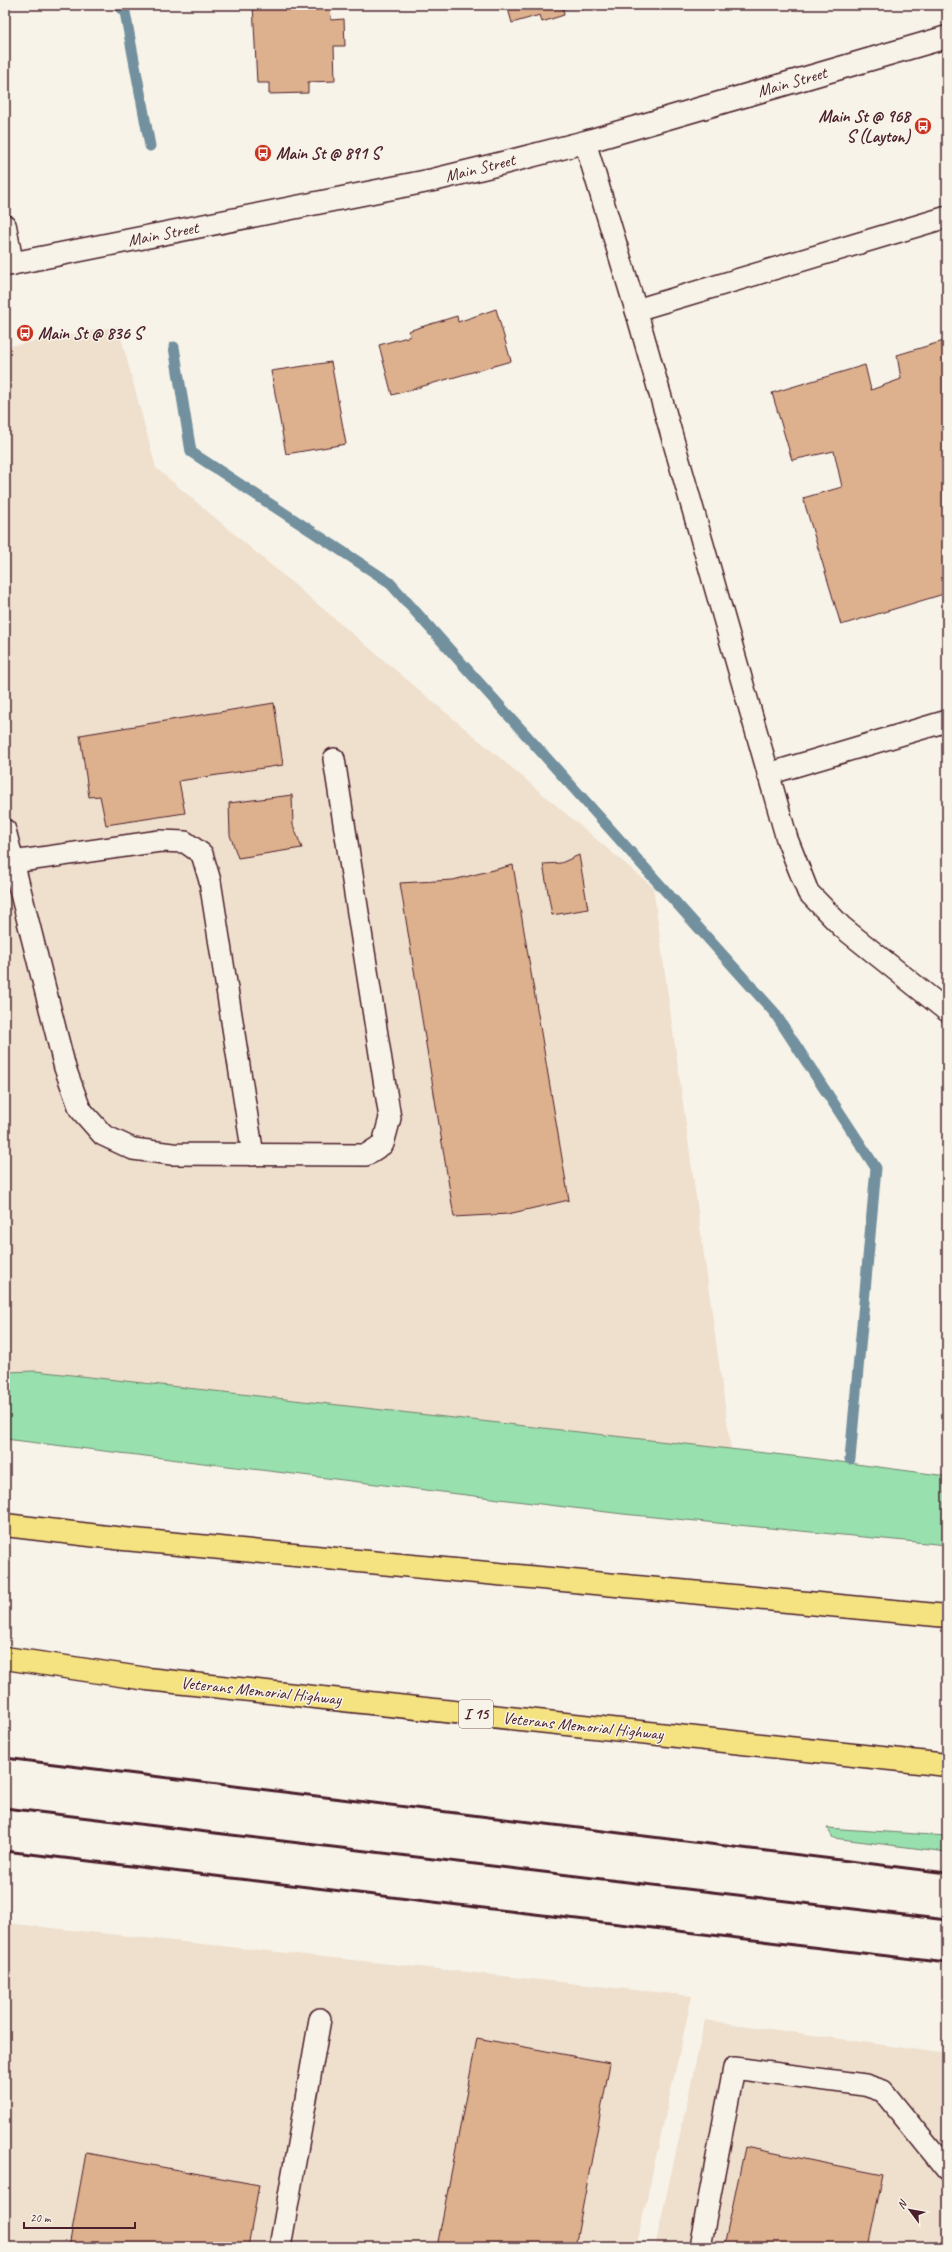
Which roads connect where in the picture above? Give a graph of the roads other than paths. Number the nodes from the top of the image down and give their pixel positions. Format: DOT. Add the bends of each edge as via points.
graph roads {
  1 [pos="947,37"];
  2 [pos="585,142"];
  3 [pos="947,217"];
  4 [pos="5,226"];
  5 [pos="9,265"];
  6 [pos="636,310"];
  7 [pos="947,721"];
  8 [pos="334,759"];
  9 [pos="768,774"];
  10 [pos="5,830"];
  11 [pos="13,862"];
  12 [pos="947,1011"];
  13 [pos="253,1155"];
  14 [pos="5,1525"];
  15 [pos="947,1616"];
  16 [pos="5,1658"];
  17 [pos="947,1765"];
  18 [pos="320,2018"];
  19 [pos="947,2170"];
  20 [pos="280,2247"];
  21 [pos="700,2247"];
  1 -- 2 [label="main road, Main Street"];
  2 -- 5 [label="main road, Main Street" via="433,180"];
  2 -- 6 [label="lane"];
  3 -- 6 [label="lane"];
  4 -- 5 [label="main road"];
  6 -- 9 [label="lane"];
  7 -- 9 [label="lane"];
  8 -- 13 [label="lane" via="390,1118 383,1144 366,1155"];
  9 -- 12 [label="lane" via="787,839 808,892 842,927"];
  10 -- 11 [label="lane"];
  11 -- 13 [label="lane" via="65,1068 80,1109 103,1135 133,1149 172,1154"];
  11 -- 13 [label="lane" via="160,841 185,842 202,854 210,880"];
  14 -- 15 [label="highway" via="124,1539"];
  16 -- 17 [label="highway, Veterans Memorial Highway / I 15" via="155,1680"];
  18 -- 20 [label="lane"];
  19 -- 21 [label="lane" via="883,2091 865,2085 734,2068"];
}
